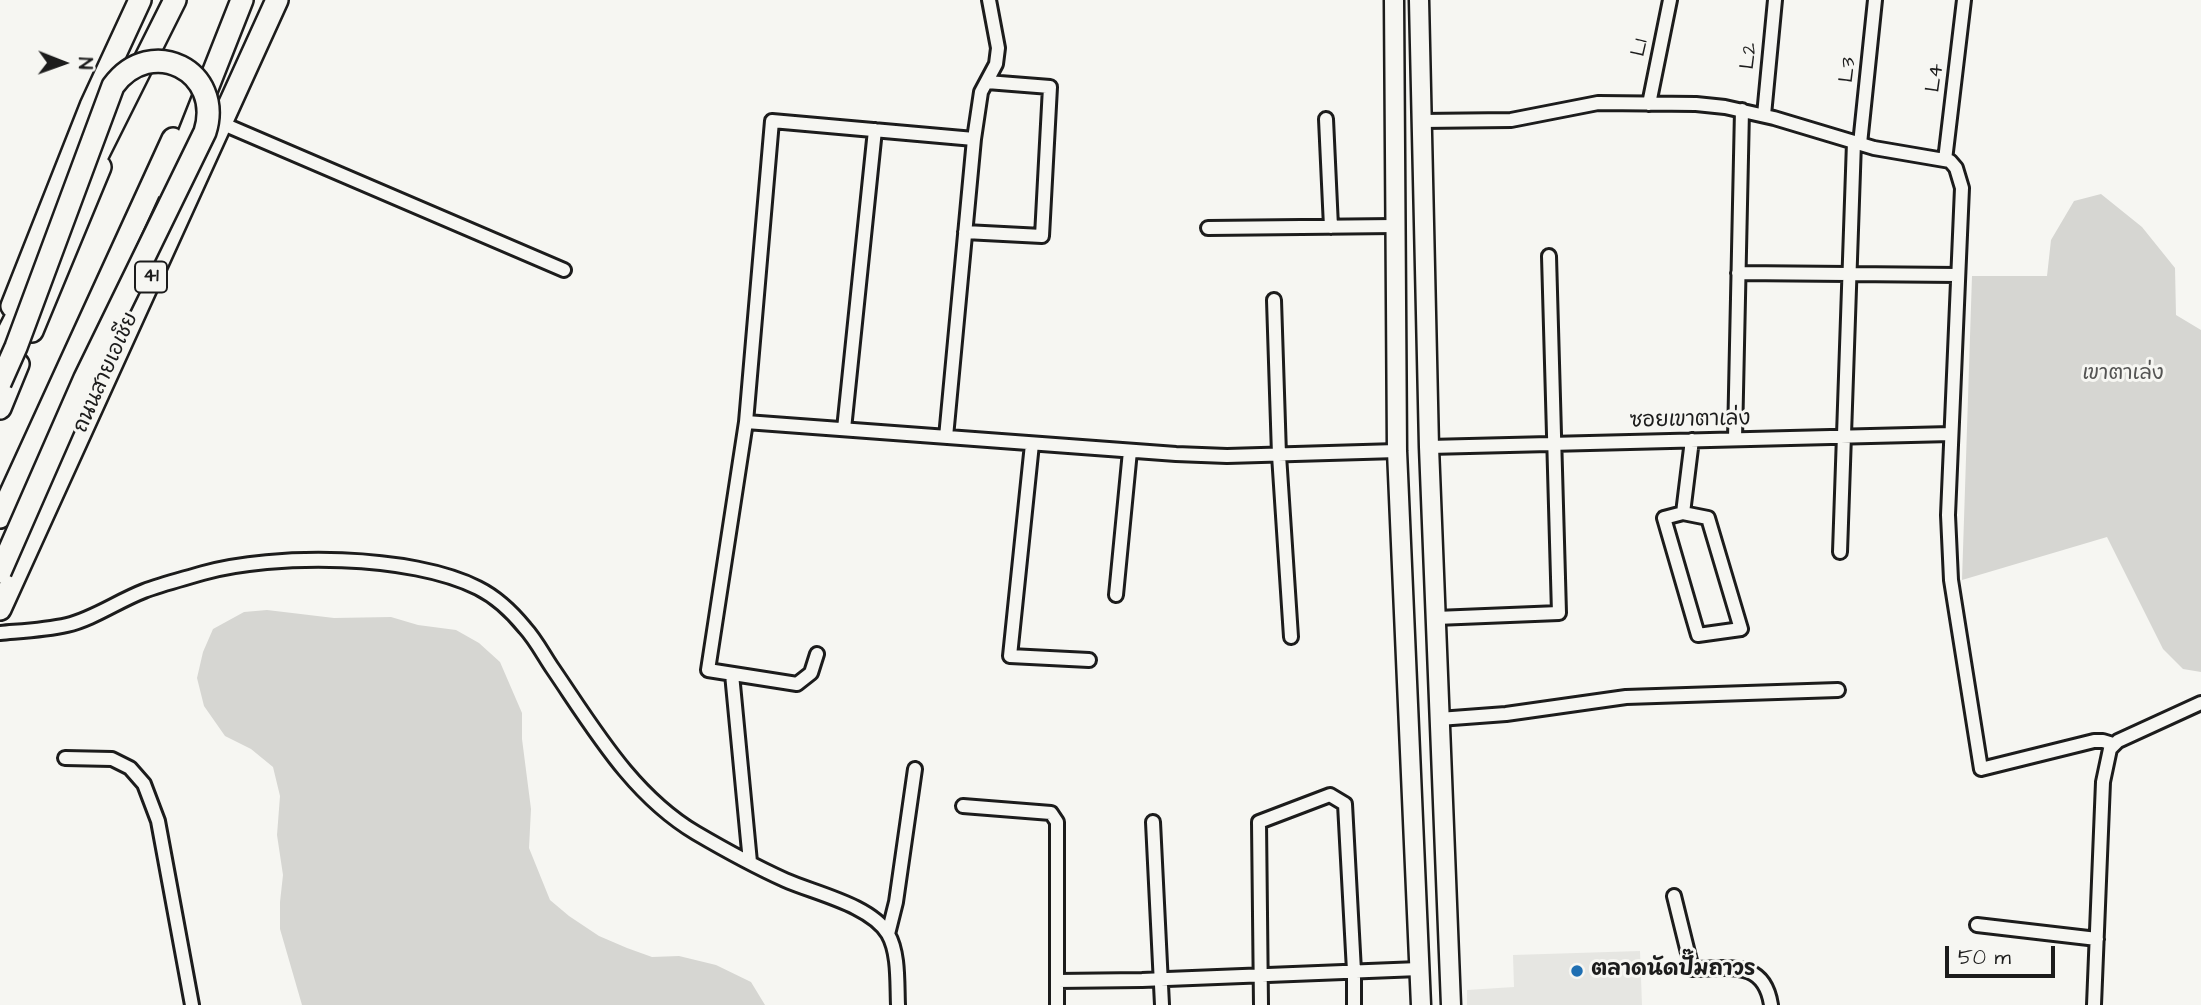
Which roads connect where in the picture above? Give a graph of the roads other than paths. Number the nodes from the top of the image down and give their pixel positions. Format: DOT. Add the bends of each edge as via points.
graph roads {
  1 [pos="140,0"];
  2 [pos="175,0"];
  3 [pos="239,0"];
  4 [pos="277,0"];
  5 [pos="989,0"];
  6 [pos="1394,0"];
  7 [pos="1419,0"];
  8 [pos="1670,0"];
  9 [pos="1775,0"];
  10 [pos="1875,0"];
  11 [pos="1964,0"];
  12 [pos="139,74"];
  13 [pos="987,82"];
  14 [pos="1649,104"];
  15 [pos="1742,110"];
  16 [pos="1763,115"];
  17 [pos="1326,118"];
  18 [pos="1421,121"];
  19 [pos="221,123"];
  20 [pos="876,130"];
  21 [pos="974,139"];
  22 [pos="1857,143"];
  23 [pos="1945,160"];
  24 [pos="1395,226"];
  25 [pos="1331,227"];
  26 [pos="1208,228"];
  27 [pos="965,232"];
  28 [pos="1549,256"];
  29 [pos="564,270"];
  30 [pos="1738,273"];
  31 [pos="1850,274"];
  32 [pos="1958,275"];
  33 [pos="1274,300"];
  34 [pos="0,338"];
  35 [pos="0,349"];
  36 [pos="0,383"];
  37 [pos="0,408"];
  38 [pos="746,422"];
  39 [pos="844,429"];
  40 [pos="1951,434"];
  41 [pos="946,437"];
  42 [pos="1845,437"];
  43 [pos="1735,439"];
  44 [pos="1692,440"];
  45 [pos="1032,444"];
  46 [pos="1554,444"];
  47 [pos="1429,447"];
  48 [pos="1130,451"];
  49 [pos="1397,451"];
  50 [pos="1279,455"];
  51 [pos="1683,513"];
  52 [pos="0,517"];
  53 [pos="1839,552"];
  54 [pos="24,555"];
  55 [pos="0,572"];
  56 [pos="1116,595"];
  57 [pos="0,610"];
  58 [pos="1436,618"];
  59 [pos="0,633"];
  60 [pos="1291,637"];
  61 [pos="817,654"];
  62 [pos="1089,660"];
  63 [pos="732,674"];
  64 [pos="1838,690"];
  65 [pos="2201,704"];
  66 [pos="1440,719"];
  67 [pos="2113,744"];
  68 [pos="65,758"];
  69 [pos="915,769"];
  70 [pos="963,806"];
  71 [pos="1153,822"];
  72 [pos="750,862"];
  73 [pos="1674,896"];
  74 [pos="1977,925"];
  75 [pos="888,934"];
  76 [pos="2097,939"];
  77 [pos="1419,969"];
  78 [pos="1354,971"];
  79 [pos="1259,975"];
  80 [pos="1160,979"];
  81 [pos="1057,981"];
  82 [pos="192,1005"];
  83 [pos="898,1005"];
  84 [pos="1057,1005"];
  85 [pos="1161,1005"];
  86 [pos="1261,1005"];
  87 [pos="1354,1005"];
  88 [pos="1421,1005"];
  89 [pos="1451,1005"];
  90 [pos="1771,1005"];
  91 [pos="2094,1005"];
  1 -- 34 [label="highway" via="91,106"];
  2 -- 12 [label="highway"];
  3 -- 52 [label="highway"];
  3 -- 54 [label="highway, ถนนสายเอเชีย / 41"];
  4 -- 19 [label="highway, ถนนสายเอเชีย / 41"];
  5 -- 13 [label="street" via="998,48"];
  6 -- 24 [label="main road"];
  7 -- 18 [label="main road"];
  8 -- 14 [label="street, L1"];
  9 -- 16 [label="street, L2"];
  10 -- 22 [label="street, L3"];
  11 -- 23 [label="street, L4"];
  12 -- 35 [label="highway"];
  12 -- 37 [label="highway"];
  13 -- 21 [label="street"];
  13 -- 27 [label="street" via="1049,87 1042,236"];
  14 -- 15 [label="street"];
  14 -- 18 [label="street" via="1598,103 1511,120"];
  15 -- 16 [label="street"];
  15 -- 30 [label="street"];
  16 -- 22 [label="street"];
  17 -- 25 [label="street"];
  18 -- 47 [label="main road"];
  19 -- 29 [label="street"];
  19 -- 54 [label="highway, ถนนสายเอเชีย / 41"];
  20 -- 21 [label="street"];
  20 -- 38 [label="street" via="772,121"];
  20 -- 39 [label="street"];
  21 -- 27 [label="street"];
  22 -- 23 [label="street"];
  22 -- 31 [label="street, L3"];
  23 -- 32 [label="street" via="1956,168 1962,188"];
  24 -- 25 [label="street"];
  24 -- 49 [label="main road"];
  25 -- 26 [label="street"];
  27 -- 41 [label="street"];
  28 -- 46 [label="street"];
  30 -- 31 [label="street"];
  30 -- 43 [label="street"];
  31 -- 32 [label="street"];
  31 -- 42 [label="street, L3"];
  32 -- 40 [label="street"];
  33 -- 50 [label="street"];
  36 -- 55 [label="highway, bridge" via="113,86 127,71 146,62 167,62 186,70 200,84 208,102 205,132 85,379"];
  38 -- 39 [label="street"];
  38 -- 63 [label="street" via="708,670"];
  39 -- 41 [label="street"];
  40 -- 42 [label="street, ซอยเขาตาเล่ง"];
  40 -- 67 [label="street" via="1951,580 1981,769 2094,741"];
  41 -- 45 [label="street"];
  42 -- 43 [label="street, ซอยเขาตาเล่ง"];
  42 -- 53 [label="street, L3"];
  43 -- 44 [label="street, ซอยเขาตาเล่ง"];
  44 -- 46 [label="street, ซอยเขาตาเล่ง"];
  44 -- 51 [label="street"];
  45 -- 48 [label="street"];
  45 -- 62 [label="street" via="1010,656"];
  46 -- 47 [label="street, ซอยเขาตาเล่ง"];
  46 -- 58 [label="street" via="1559,613"];
  47 -- 58 [label="main road"];
  48 -- 50 [label="street"];
  48 -- 56 [label="street"];
  49 -- 50 [label="street"];
  49 -- 77 [label="main road"];
  50 -- 60 [label="street"];
  51 -- 51 [label="street" via="1664,518 1698,635 1741,629 1708,518"];
  54 -- 57 [label="highway, ถนนสายเอเชีย / 41"];
  58 -- 66 [label="main road"];
  59 -- 72 [label="street" via="70,625 144,591 206,572 263,563 321,559 377,563 458,579 502,603 526,628 634,783 692,831"];
  61 -- 63 [label="street" via="811,673 797,684"];
  63 -- 72 [label="street"];
  64 -- 66 [label="street" via="1626,697"];
  65 -- 67 [label="street"];
  66 -- 89 [label="main road"];
  67 -- 76 [label="street" via="2103,782"];
  68 -- 82 [label="street" via="112,759 130,768 144,784 158,821"];
  69 -- 75 [label="street"];
  70 -- 81 [label="street" via="1040,812 1057,822"];
  71 -- 80 [label="street"];
  72 -- 75 [label="street" via="858,909"];
  73 -- 90 [label="street" via="1692,969 1758,975"];
  74 -- 76 [label="street"];
  75 -- 83 [label="street"];
  76 -- 91 [label="street"];
  77 -- 78 [label="street"];
  77 -- 88 [label="main road"];
  78 -- 79 [label="street"];
  78 -- 79 [label="street" via="1345,804 1330,795 1259,822"];
  78 -- 87 [label="street"];
  79 -- 80 [label="street"];
  79 -- 86 [label="street"];
  80 -- 81 [label="street"];
  80 -- 85 [label="street"];
  81 -- 84 [label="street"];
}
